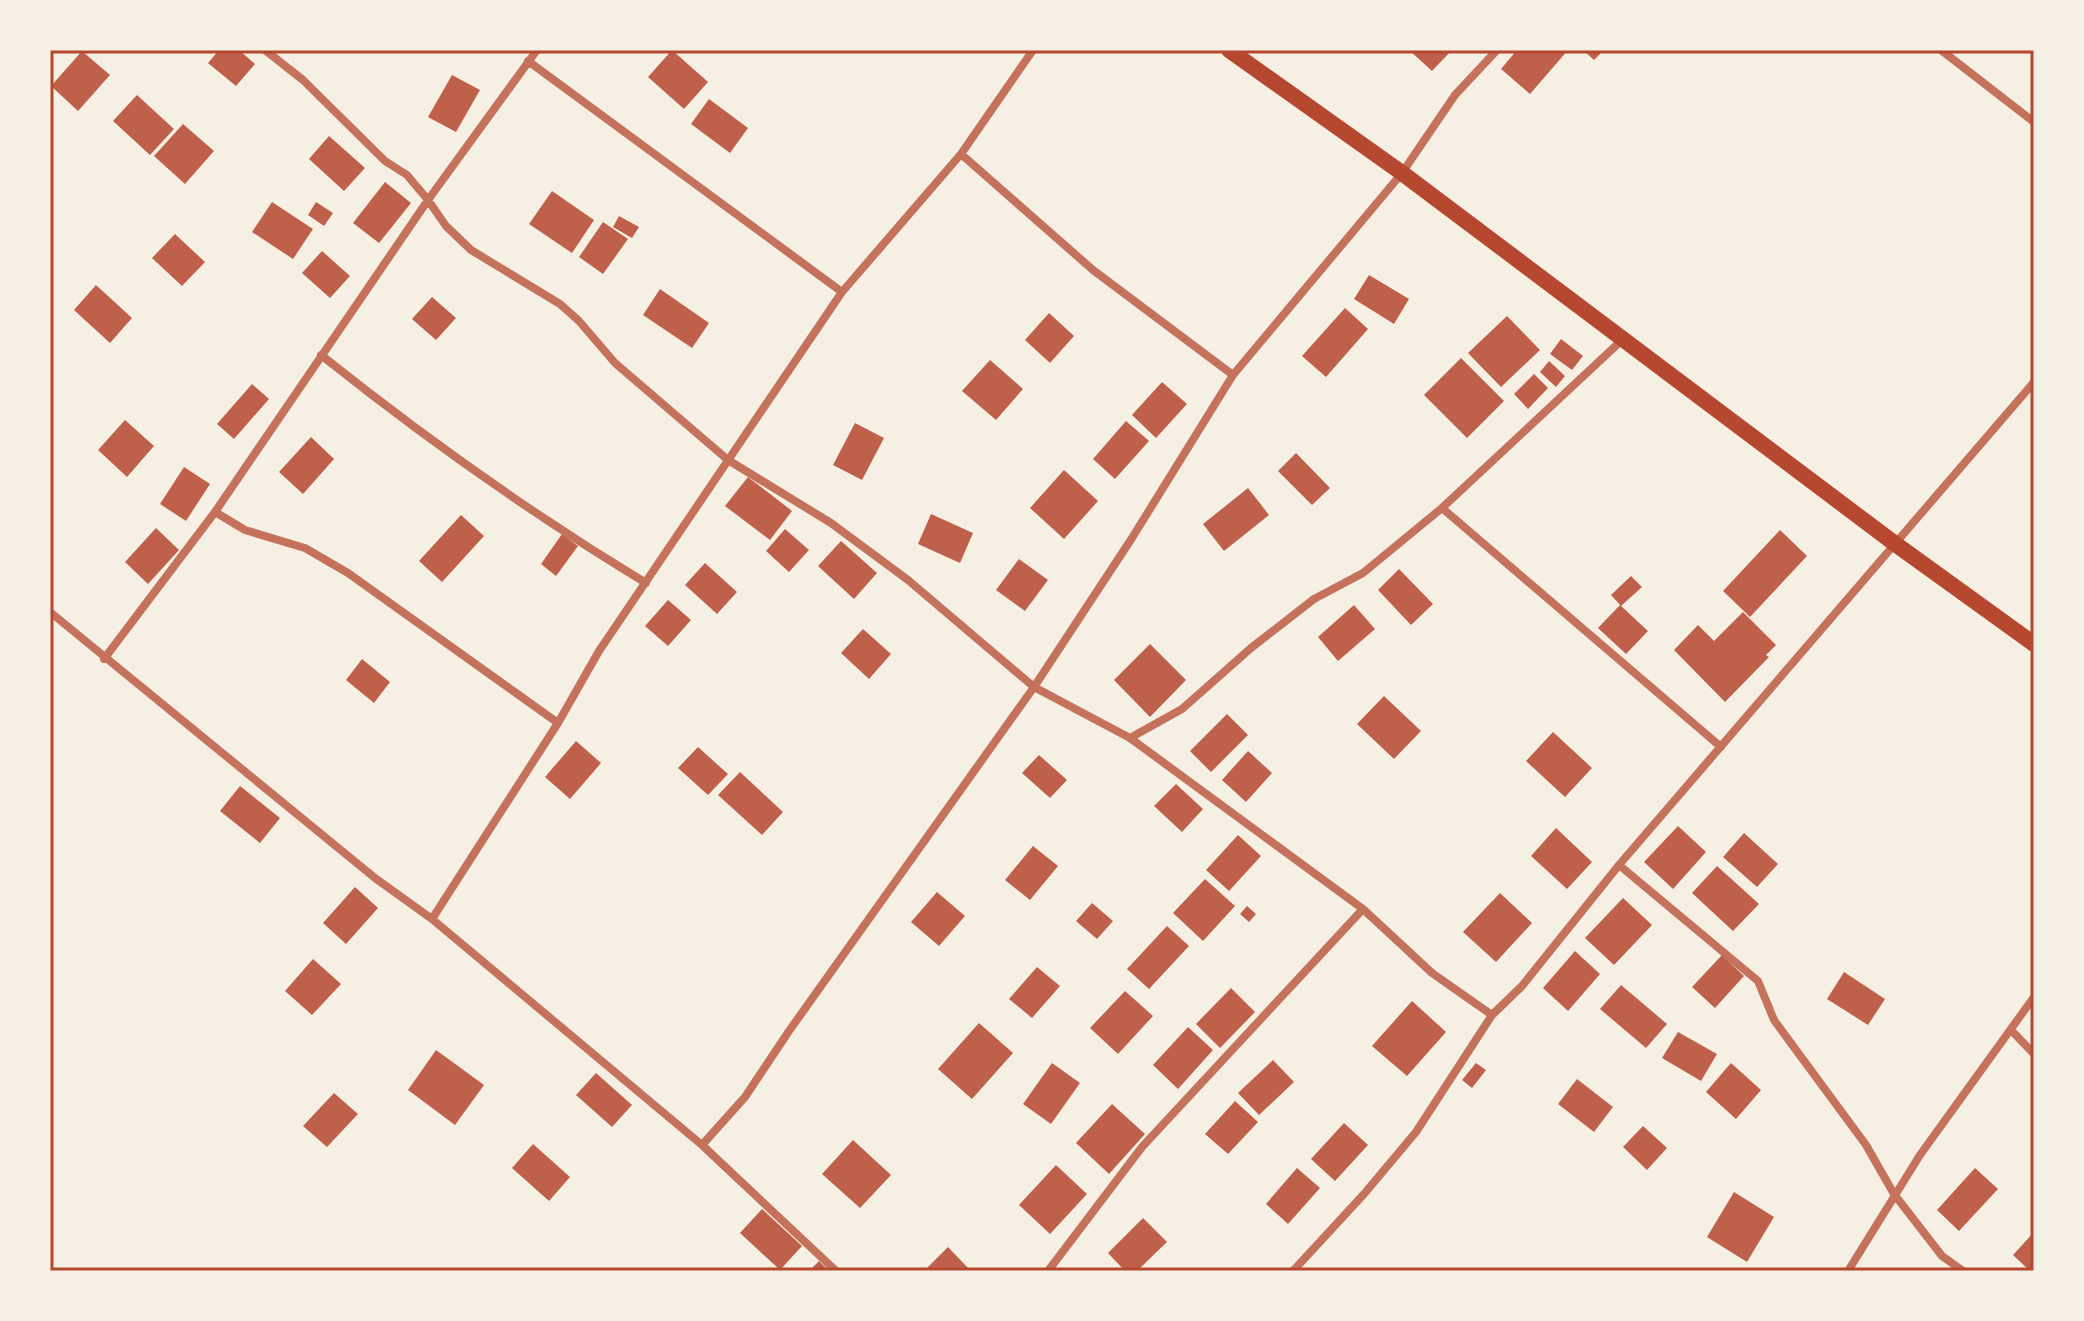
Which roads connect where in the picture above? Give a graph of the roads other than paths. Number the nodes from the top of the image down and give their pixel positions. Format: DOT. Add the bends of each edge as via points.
graph roads {
  1 [pos="265,50"];
  2 [pos="537,50"];
  3 [pos="1033,50"];
  4 [pos="1229,50"];
  5 [pos="1497,50"];
  6 [pos="1942,50"];
  7 [pos="528,61"];
  8 [pos="2034,122"];
  9 [pos="961,154"];
  10 [pos="1402,173"];
  11 [pos="428,200"];
  12 [pos="842,292"];
  13 [pos="1623,339"];
  14 [pos="321,355"];
  15 [pos="1233,375"];
  16 [pos="2034,382"];
  17 [pos="728,460"];
  18 [pos="1442,508"];
  19 [pos="215,512"];
  20 [pos="1894,543"];
  21 [pos="646,583"];
  22 [pos="50,612"];
  23 [pos="2034,644"];
  24 [pos="104,659"];
  25 [pos="1034,687"];
  26 [pos="558,723"];
  27 [pos="1130,738"];
  28 [pos="1721,747"];
  29 [pos="1619,865"];
  30 [pos="1363,909"];
  31 [pos="432,919"];
  32 [pos="2034,997"];
  33 [pos="1492,1015"];
  34 [pos="2011,1030"];
  35 [pos="2034,1054"];
  36 [pos="702,1145"];
  37 [pos="1894,1194"];
  38 [pos="836,1271"];
  39 [pos="1048,1271"];
  40 [pos="1293,1271"];
  41 [pos="1848,1271"];
  42 [pos="1963,1271"];
  1 -- 11 [label="street" via="385,161 407,175"];
  2 -- 7 [label="street"];
  3 -- 9 [label="street"];
  4 -- 10 [label="main road"];
  5 -- 10 [label="street" via="1455,95"];
  6 -- 8 [label="street"];
  7 -- 11 [label="street"];
  7 -- 12 [label="street"];
  9 -- 12 [label="street"];
  9 -- 15 [label="street" via="1093,270"];
  10 -- 13 [label="main road"];
  10 -- 15 [label="street"];
  11 -- 14 [label="street"];
  11 -- 17 [label="street" via="471,250 560,304 615,363"];
  12 -- 17 [label="street"];
  13 -- 18 [label="street"];
  13 -- 20 [label="main road"];
  14 -- 19 [label="street"];
  14 -- 21 [label="street" via="522,505"];
  15 -- 25 [label="street"];
  16 -- 20 [label="street"];
  17 -- 21 [label="street"];
  17 -- 25 [label="street" via="831,523 908,580"];
  18 -- 27 [label="street" via="1363,573 1314,599 1182,709"];
  18 -- 28 [label="street"];
  19 -- 24 [label="street"];
  19 -- 26 [label="street" via="245,530 305,548 348,573"];
  20 -- 23 [label="main road"];
  20 -- 28 [label="street"];
  21 -- 26 [label="street"];
  22 -- 24 [label="street"];
  24 -- 31 [label="street"];
  25 -- 27 [label="street"];
  25 -- 36 [label="street" via="745,1097"];
  26 -- 31 [label="street"];
  27 -- 30 [label="street"];
  28 -- 29 [label="street"];
  29 -- 33 [label="street" via="1522,986"];
  29 -- 37 [label="street" via="1758,981 1774,1020 1866,1145"];
  30 -- 33 [label="street" via="1432,973"];
  30 -- 39 [label="street" via="1142,1147"];
  31 -- 36 [label="street"];
  32 -- 34 [label="street"];
  33 -- 40 [label="street" via="1416,1132"];
  34 -- 35 [label="street"];
  34 -- 37 [label="street"];
  36 -- 38 [label="street"];
  37 -- 41 [label="street"];
  37 -- 42 [label="street" via="1942,1256"];
}
